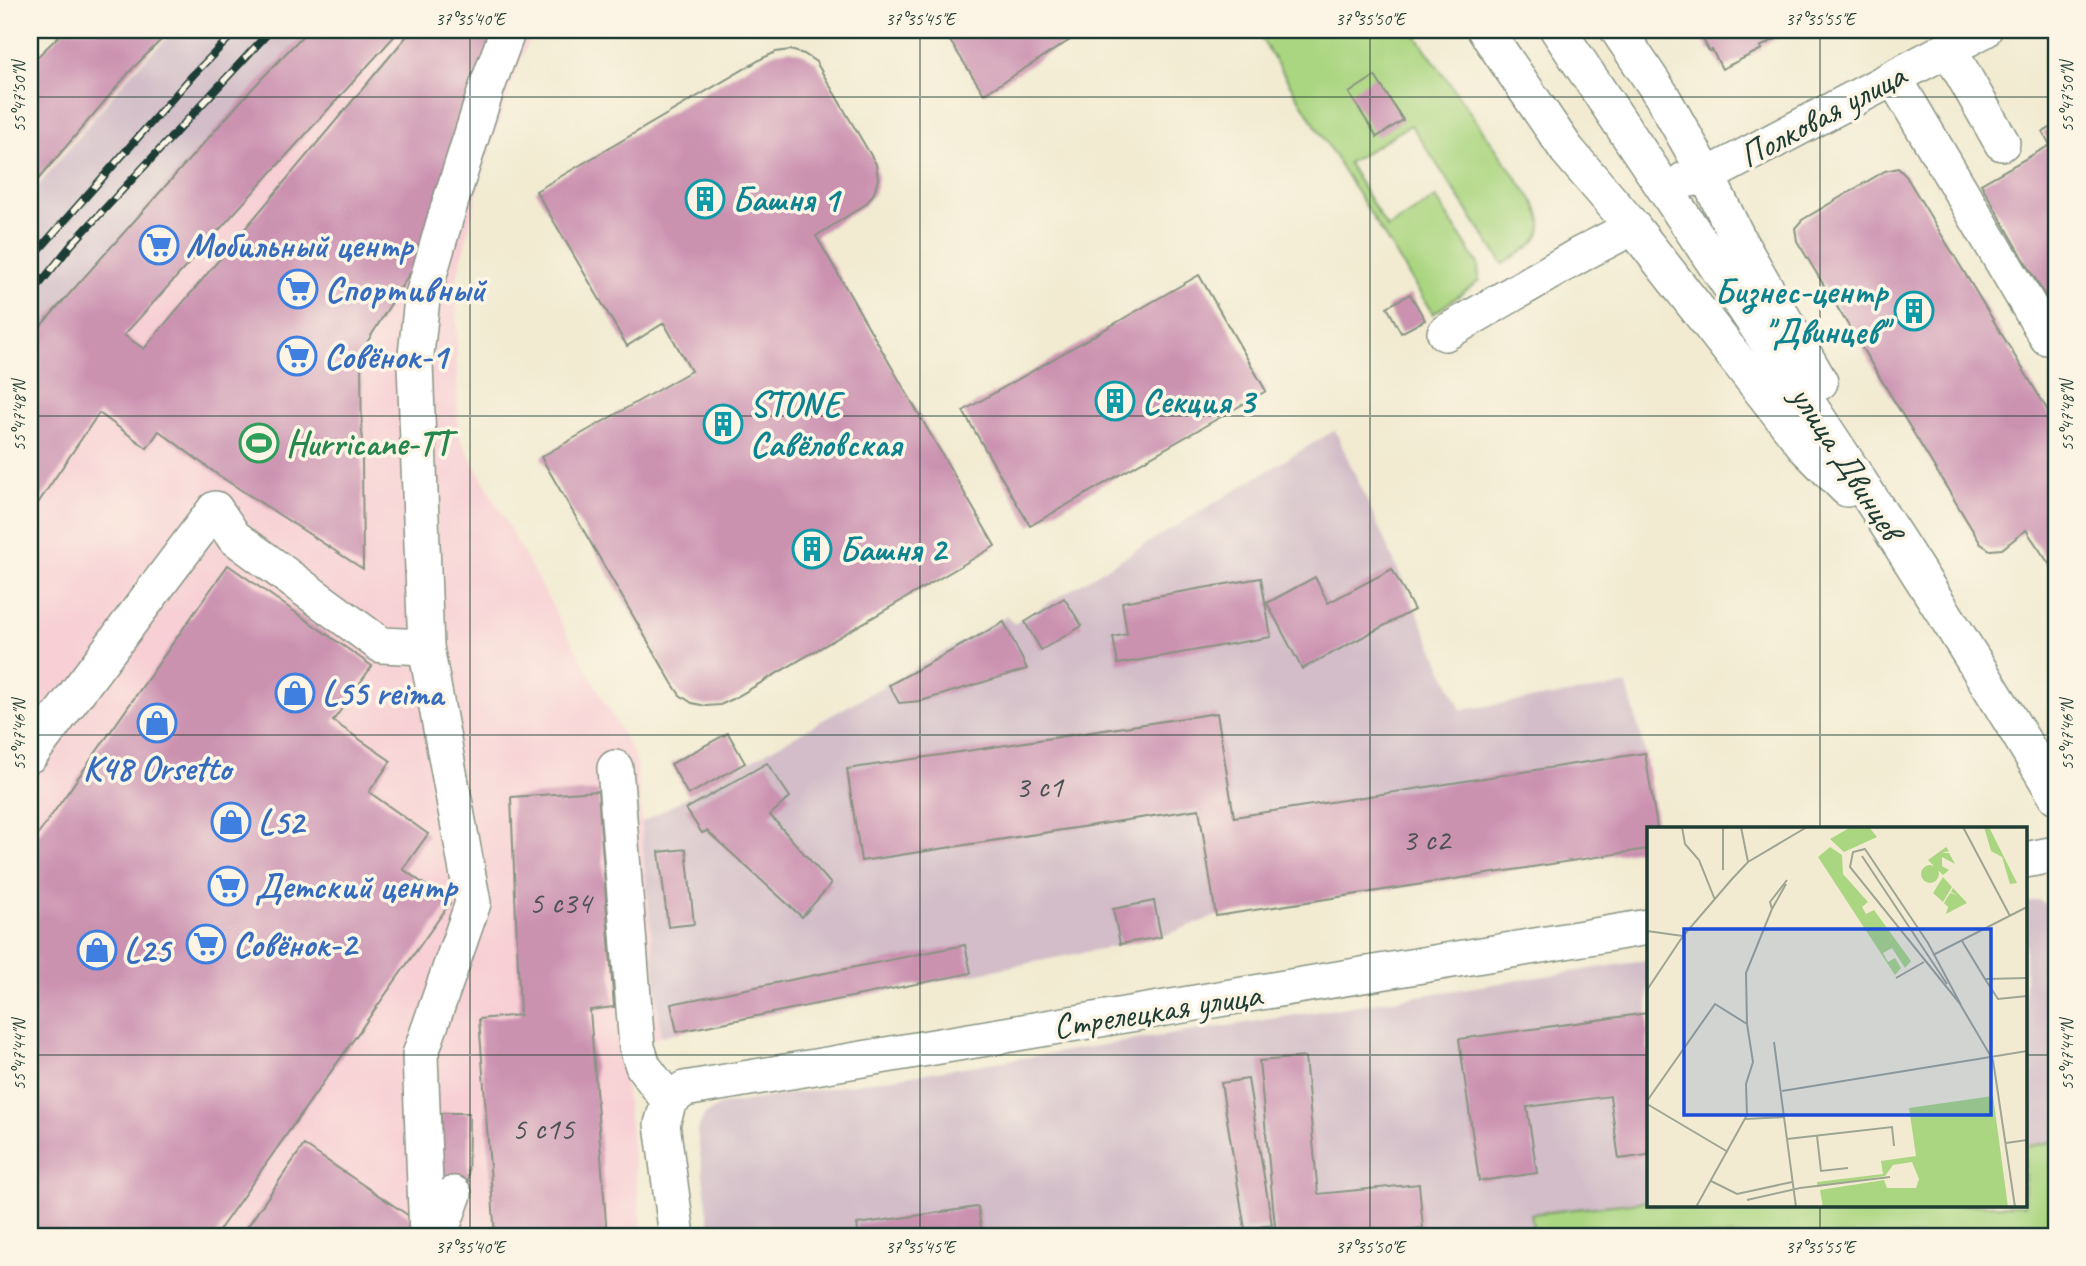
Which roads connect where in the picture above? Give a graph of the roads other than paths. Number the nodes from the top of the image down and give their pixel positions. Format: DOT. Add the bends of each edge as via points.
graph roads {
  1 [pos="508,30"];
  2 [pos="1485,30"];
  3 [pos="1558,30"];
  4 [pos="1618,30"];
  5 [pos="1984,30"];
  6 [pos="1948,48"];
  7 [pos="1894,78"];
  8 [pos="2003,143"];
  9 [pos="1706,176"];
  10 [pos="1655,177"];
  11 [pos="1633,227"];
  12 [pos="1445,333"];
  13 [pos="2053,343"];
  14 [pos="1883,517"];
  15 [pos="426,647"];
  16 [pos="30,755"];
  17 [pos="615,768"];
  18 [pos="2056,796"];
  19 [pos="2056,854"];
  20 [pos="2026,860"];
  21 [pos="1647,926"];
  22 [pos="669,1101"];
  23 [pos="454,1194"];
  24 [pos="427,1236"];
  25 [pos="439,1236"];
  26 [pos="677,1236"];
  1 -- 15 [label="street" via="422,299 415,364"];
  2 -- 11 [label="street" via="1567,150"];
  3 -- 10 [label="street, улица Двинцев"];
  4 -- 9 [label="street" via="1662,96"];
  5 -- 6 [label="street, Полковая улица"];
  6 -- 7 [label="street, Полковая улица"];
  6 -- 8 [label="street"];
  7 -- 9 [label="street, Полковая улица"];
  7 -- 13 [label="street"];
  9 -- 10 [label="street, Полковая улица" via="1672,181"];
  9 -- 14 [label="street" via="1858,446"];
  10 -- 14 [label="street, улица Двинцев"];
  11 -- 12 [label="street"];
  11 -- 14 [label="street" via="1807,449 1844,487"];
  14 -- 18 [label="street, улица Двинцев"];
  15 -- 16 [label="street" via="381,645 234,537 215,509"];
  15 -- 24 [label="street" via="472,903 420,1055"];
  17 -- 22 [label="street" via="637,1047 643,1066"];
  19 -- 20 [label="street"];
  21 -- 22 [label="street, Стрелецкая улица" via="684,1089"];
  22 -- 26 [label="street" via="662,1124"];
  23 -- 25 [label="street"];
}
